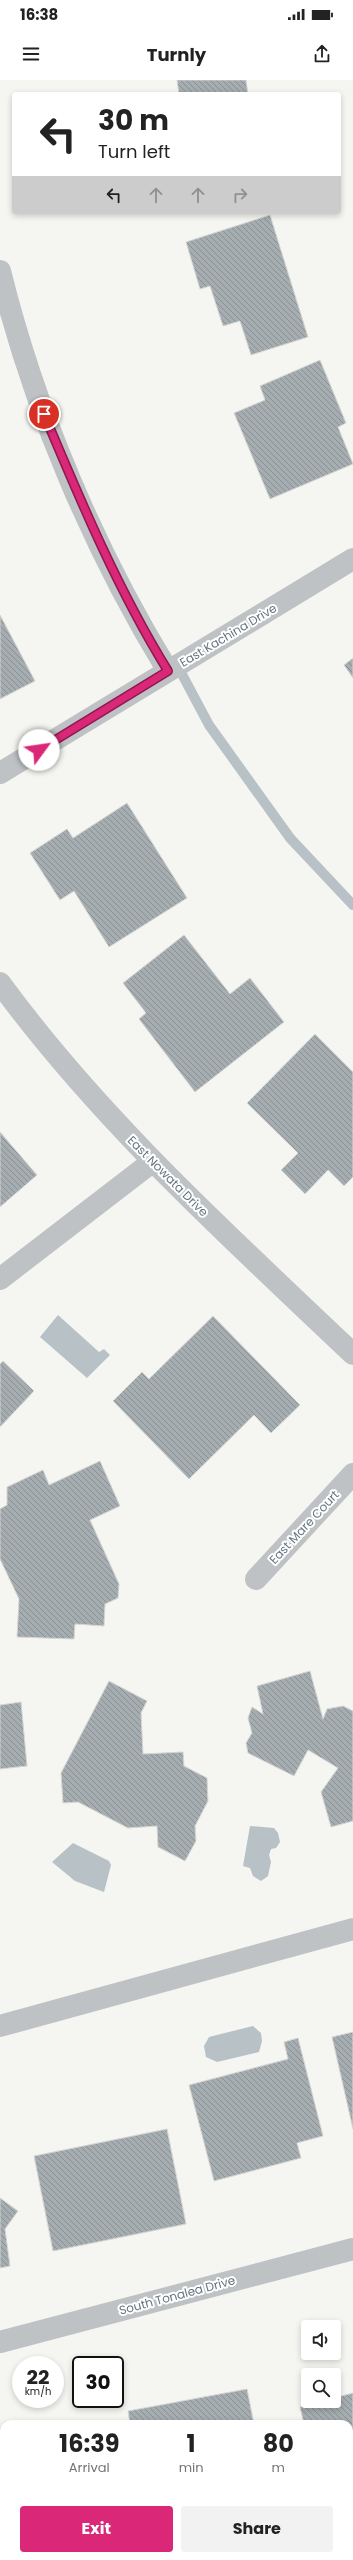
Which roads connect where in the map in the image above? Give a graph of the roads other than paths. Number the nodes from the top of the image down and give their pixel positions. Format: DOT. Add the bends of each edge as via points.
graph roads {
  1 [pos="0,271"];
  2 [pos="353,559"];
  3 [pos="168,671"];
  4 [pos="0,773"];
  5 [pos="0,983"];
  6 [pos="152,1162"];
  7 [pos="0,1279"];
  8 [pos="353,1354"];
  9 [pos="353,1474"];
  10 [pos="256,1579"];
  11 [pos="353,1929"];
  12 [pos="0,2026"];
  13 [pos="353,2249"];
  14 [pos="0,2342"];
  1 -- 3 [label="street" via="10,312 44,414 86,513 140,624"];
  2 -- 3 [label="street, East Kachina Drive"];
  3 -- 4 [label="street, East Kachina Drive"];
  5 -- 6 [label="street, East Nowata Drive" via="35,1030"];
  6 -- 7 [label="street"];
  6 -- 8 [label="street, East Nowata Drive"];
  9 -- 10 [label="street, East Mare Court"];
  11 -- 12 [label="street"];
  13 -- 14 [label="street, South Tonalea Drive"];
}
